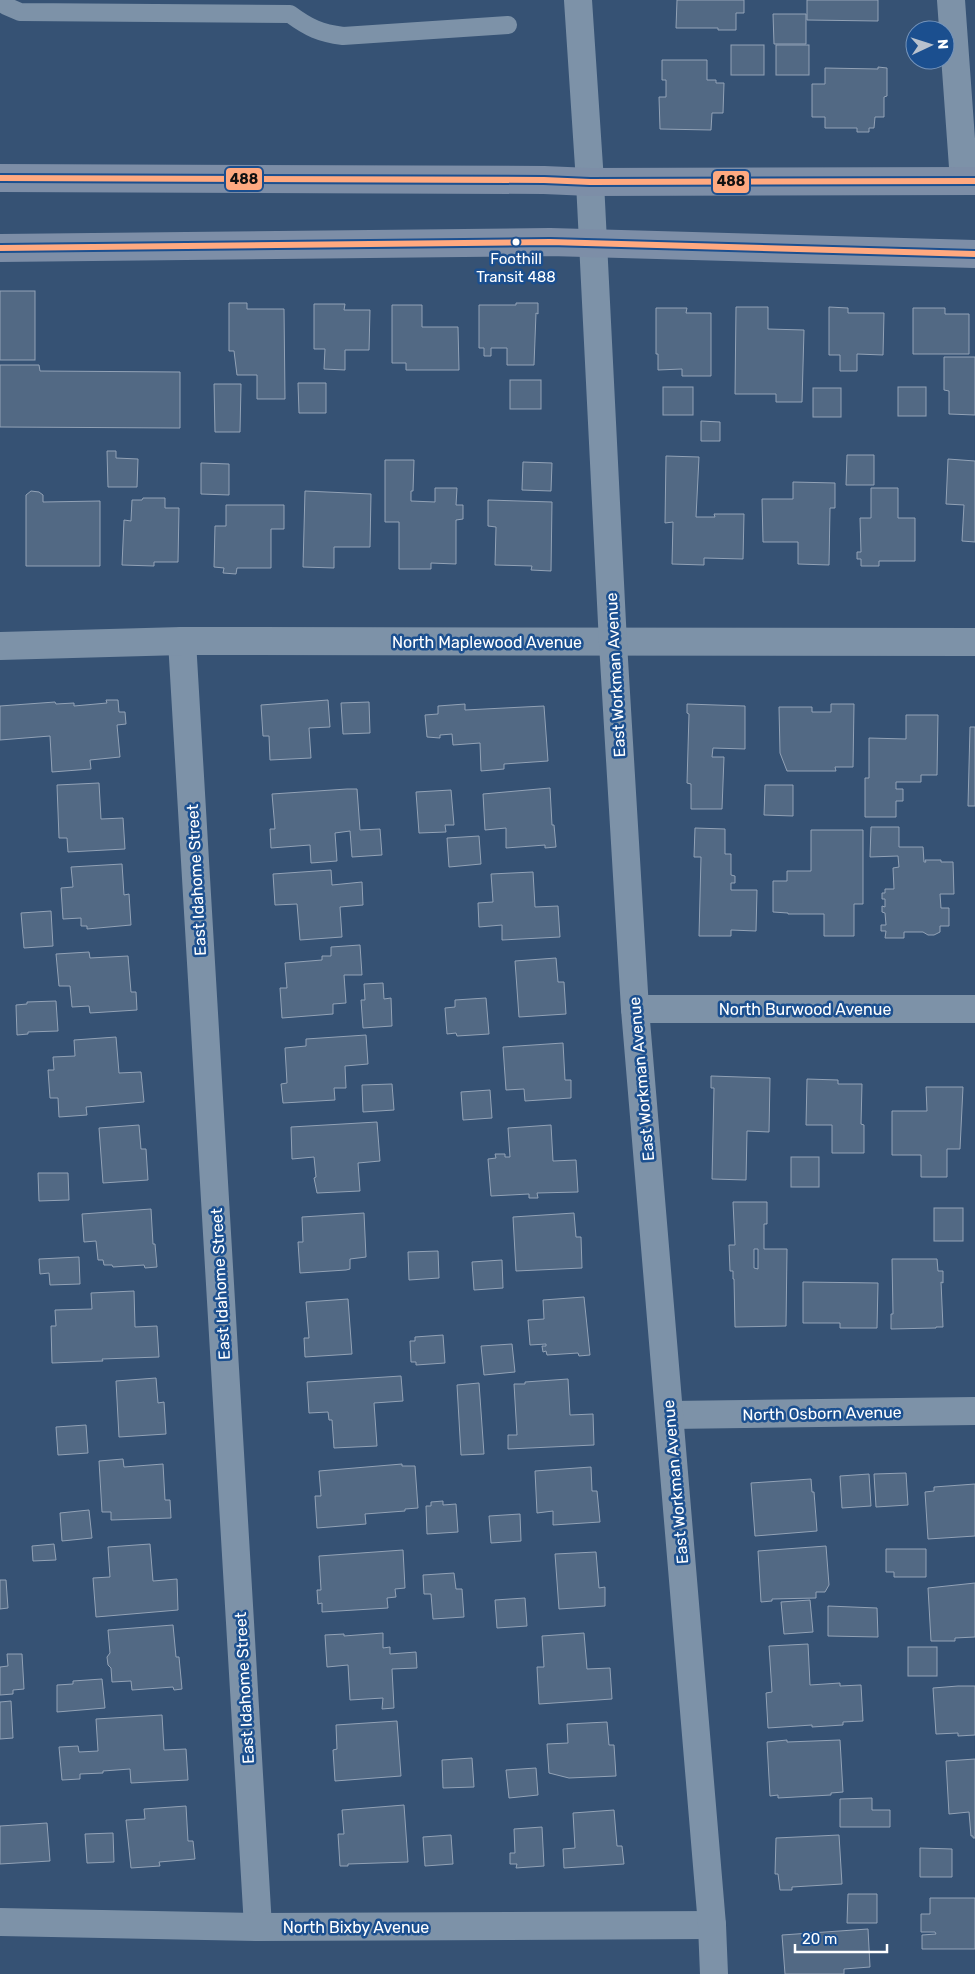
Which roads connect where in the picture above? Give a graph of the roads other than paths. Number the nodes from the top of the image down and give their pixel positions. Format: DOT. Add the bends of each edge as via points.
graph roads {
  1 [pos="2,0"];
  2 [pos="578,0"];
  3 [pos="951,0"];
  4 [pos="289,7"];
  5 [pos="508,25"];
  6 [pos="0,178"];
  7 [pos="970,181"];
  8 [pos="590,182"];
  9 [pos="593,243"];
  10 [pos="0,248"];
  11 [pos="975,254"];
  12 [pos="182,641"];
  13 [pos="975,642"];
  14 [pos="613,643"];
  15 [pos="0,646"];
  16 [pos="635,1009"];
  17 [pos="975,1009"];
  18 [pos="975,1411"];
  19 [pos="670,1415"];
  20 [pos="0,1922"];
  21 [pos="712,1925"];
  22 [pos="258,1927"];
  23 [pos="714,1974"];
  1 -- 4 [label="lane" via="6,6 20,12"];
  2 -- 8 [label="street, East Workman Avenue"];
  3 -- 7 [label="street"];
  4 -- 5 [label="lane" via="308,27 343,36"];
  6 -- 8 [label="main road"];
  7 -- 8 [label="main road"];
  8 -- 9 [label="street, East Workman Avenue"];
  9 -- 10 [label="main road"];
  9 -- 11 [label="main road"];
  9 -- 14 [label="street, East Workman Avenue"];
  12 -- 14 [label="street, North Maplewood Avenue"];
  12 -- 15 [label="street, North Maplewood Avenue"];
  12 -- 22 [label="street, East Idahome Street"];
  13 -- 14 [label="street, North Maplewood Avenue"];
  14 -- 16 [label="street, East Workman Avenue"];
  16 -- 17 [label="street, North Burwood Avenue"];
  16 -- 19 [label="street, East Workman Avenue"];
  18 -- 19 [label="street, North Osborn Avenue"];
  19 -- 21 [label="street, East Workman Avenue"];
  20 -- 22 [label="street, North Bixby Avenue"];
  21 -- 22 [label="street, North Bixby Avenue"];
  21 -- 23 [label="street, East Workman Avenue"];
}
